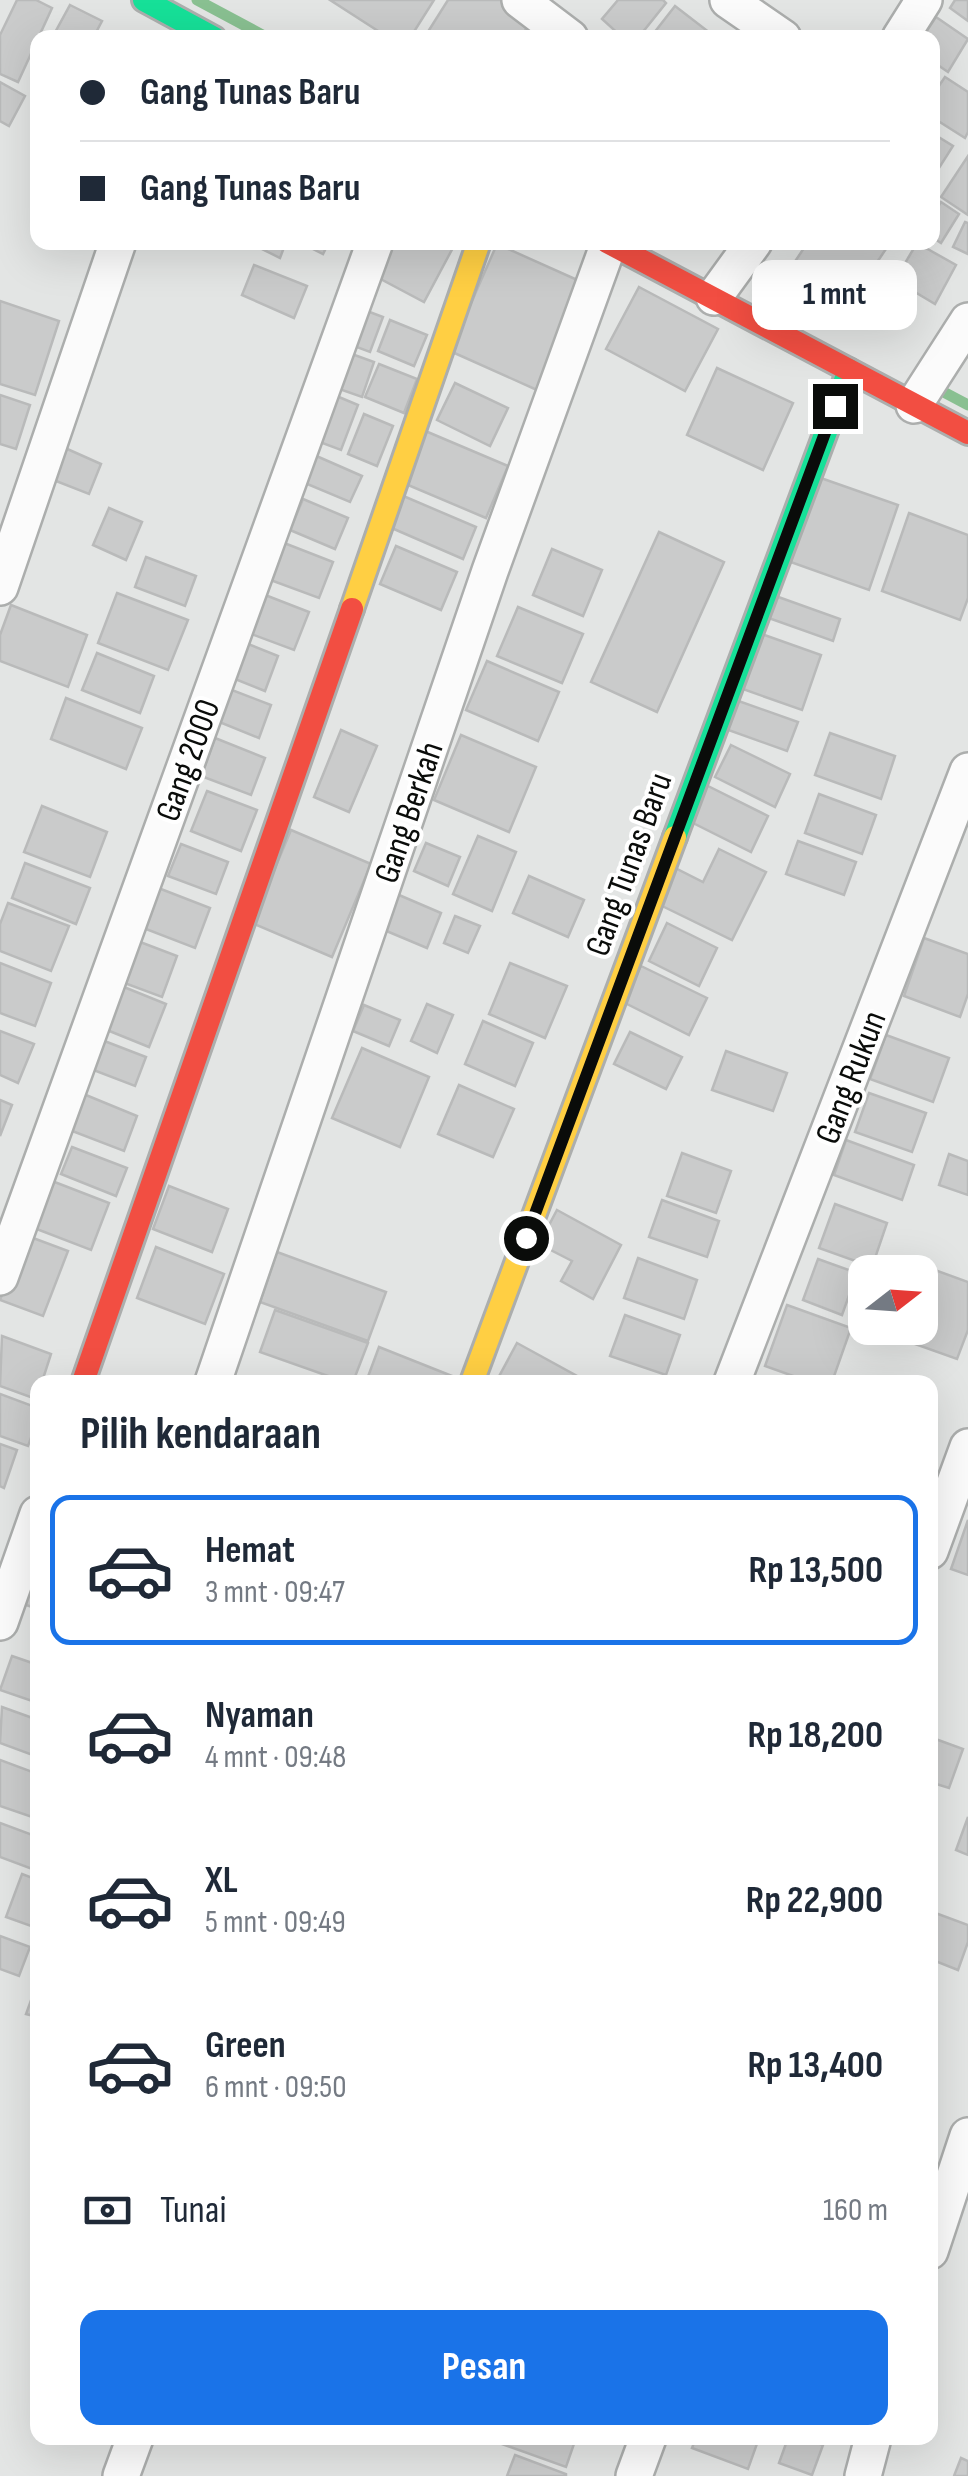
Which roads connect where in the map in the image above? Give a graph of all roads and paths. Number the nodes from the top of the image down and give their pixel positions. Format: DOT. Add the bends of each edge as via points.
graph roads {
  1 [pos="144,0"];
  2 [pos="520,0"];
  3 [pos="728,0"];
  4 [pos="924,0"];
  5 [pos="192,30"];
  6 [pos="559,30"];
  7 [pos="771,30"];
  8 [pos="905,30"];
  9 [pos="115,250"];
  10 [pos="372,250"];
  11 [pos="476,250"];
  12 [pos="605,250"];
  13 [pos="622,250"];
  14 [pos="748,250"];
  15 [pos="714,297"];
  16 [pos="968,321"];
  17 [pos="849,370"];
  18 [pos="914,404"];
  19 [pos="968,433"];
  20 [pos="0,587"];
  21 [pos="968,771"];
  22 [pos="0,1278"];
  23 [pos="85,1375"];
  24 [pos="215,1375"];
  25 [pos="475,1375"];
  26 [pos="735,1375"];
  27 [pos="968,1448"];
  28 [pos="938,1529"];
  29 [pos="30,1537"];
  30 [pos="0,1622"];
  31 [pos="968,2136"];
  32 [pos="938,2227"];
  33 [pos="133,2445"];
  34 [pos="645,2445"];
  35 [pos="871,2445"];
  36 [pos="121,2476"];
  37 [pos="634,2476"];
  38 [pos="863,2476"];
  1 -- 5 [label="street"];
  2 -- 6 [label="street"];
  3 -- 7 [label="street"];
  4 -- 8 [label="street"];
  9 -- 20 [label="street"];
  10 -- 22 [label="street, Gang 2000"];
  11 -- 23 [label="street"];
  12 -- 24 [label="street, Gang Berkah"];
  13 -- 15 [label="street"];
  14 -- 15 [label="street"];
  15 -- 17 [label="street"];
  16 -- 18 [label="street"];
  17 -- 18 [label="street"];
  17 -- 25 [label="street, Gang Tunas Baru"];
  18 -- 19 [label="street"];
  21 -- 26 [label="street, Gang Rukun"];
  27 -- 28 [label="street"];
  29 -- 30 [label="street"];
  31 -- 32 [label="street"];
  33 -- 36 [label="street"];
  34 -- 37 [label="street"];
  35 -- 38 [label="street"];
}
